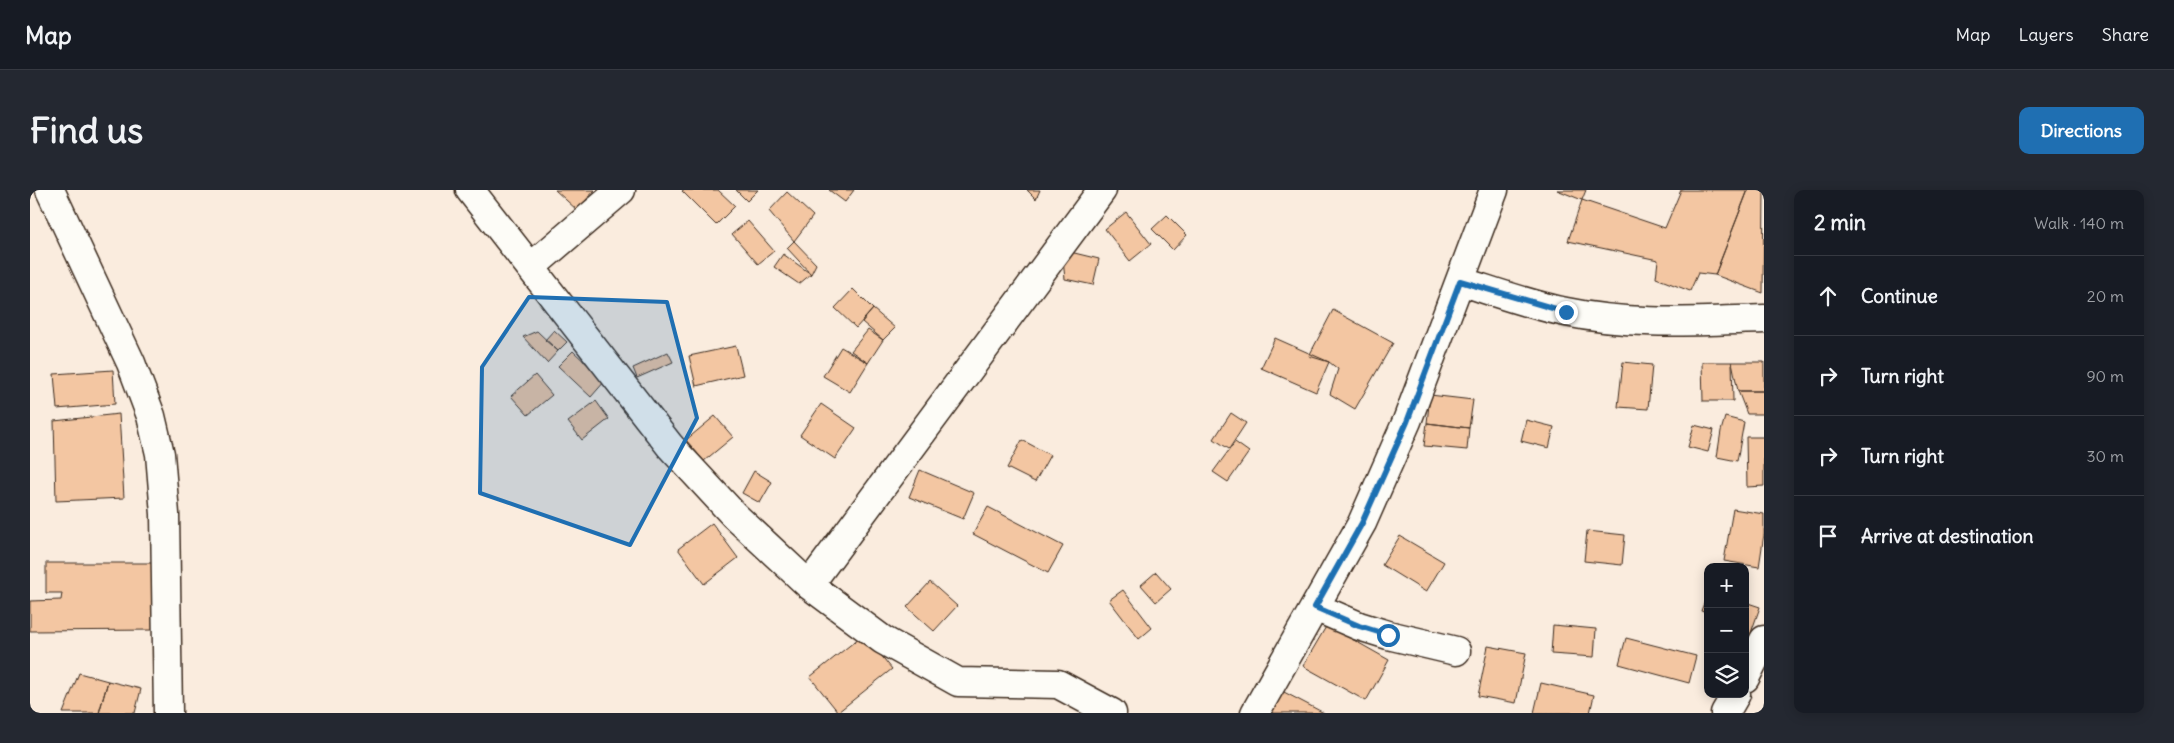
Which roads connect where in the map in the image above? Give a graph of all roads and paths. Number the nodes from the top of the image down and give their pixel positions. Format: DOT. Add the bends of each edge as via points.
graph roads {
  1 [pos="50,190"];
  2 [pos="470,190"];
  3 [pos="621,190"];
  4 [pos="1102,190"];
  5 [pos="1494,190"];
  6 [pos="531,267"];
  7 [pos="1460,281"];
  8 [pos="1764,319"];
  9 [pos="809,585"];
  10 [pos="1315,607"];
  11 [pos="1764,640"];
  12 [pos="1456,651"];
  13 [pos="1749,670"];
  14 [pos="1734,698"];
  15 [pos="168,713"];
  16 [pos="1112,713"];
  17 [pos="1255,713"];
  18 [pos="1725,713"];
  1 -- 15 [label="street" via="131,363 152,416 160,454 165,514"];
  2 -- 6 [label="street"];
  3 -- 6 [label="street"];
  4 -- 9 [label="street"];
  5 -- 7 [label="street"];
  6 -- 9 [label="street" via="670,446 734,515"];
  7 -- 8 [label="street" via="1535,304 1604,318 1678,322"];
  7 -- 10 [label="street" via="1407,422 1362,523"];
  9 -- 16 [label="street" via="883,640 958,682 1058,684"];
  10 -- 12 [label="street" via="1359,626"];
  10 -- 17 [label="street"];
  11 -- 13 [label="street"];
  14 -- 18 [label="street"];
}
